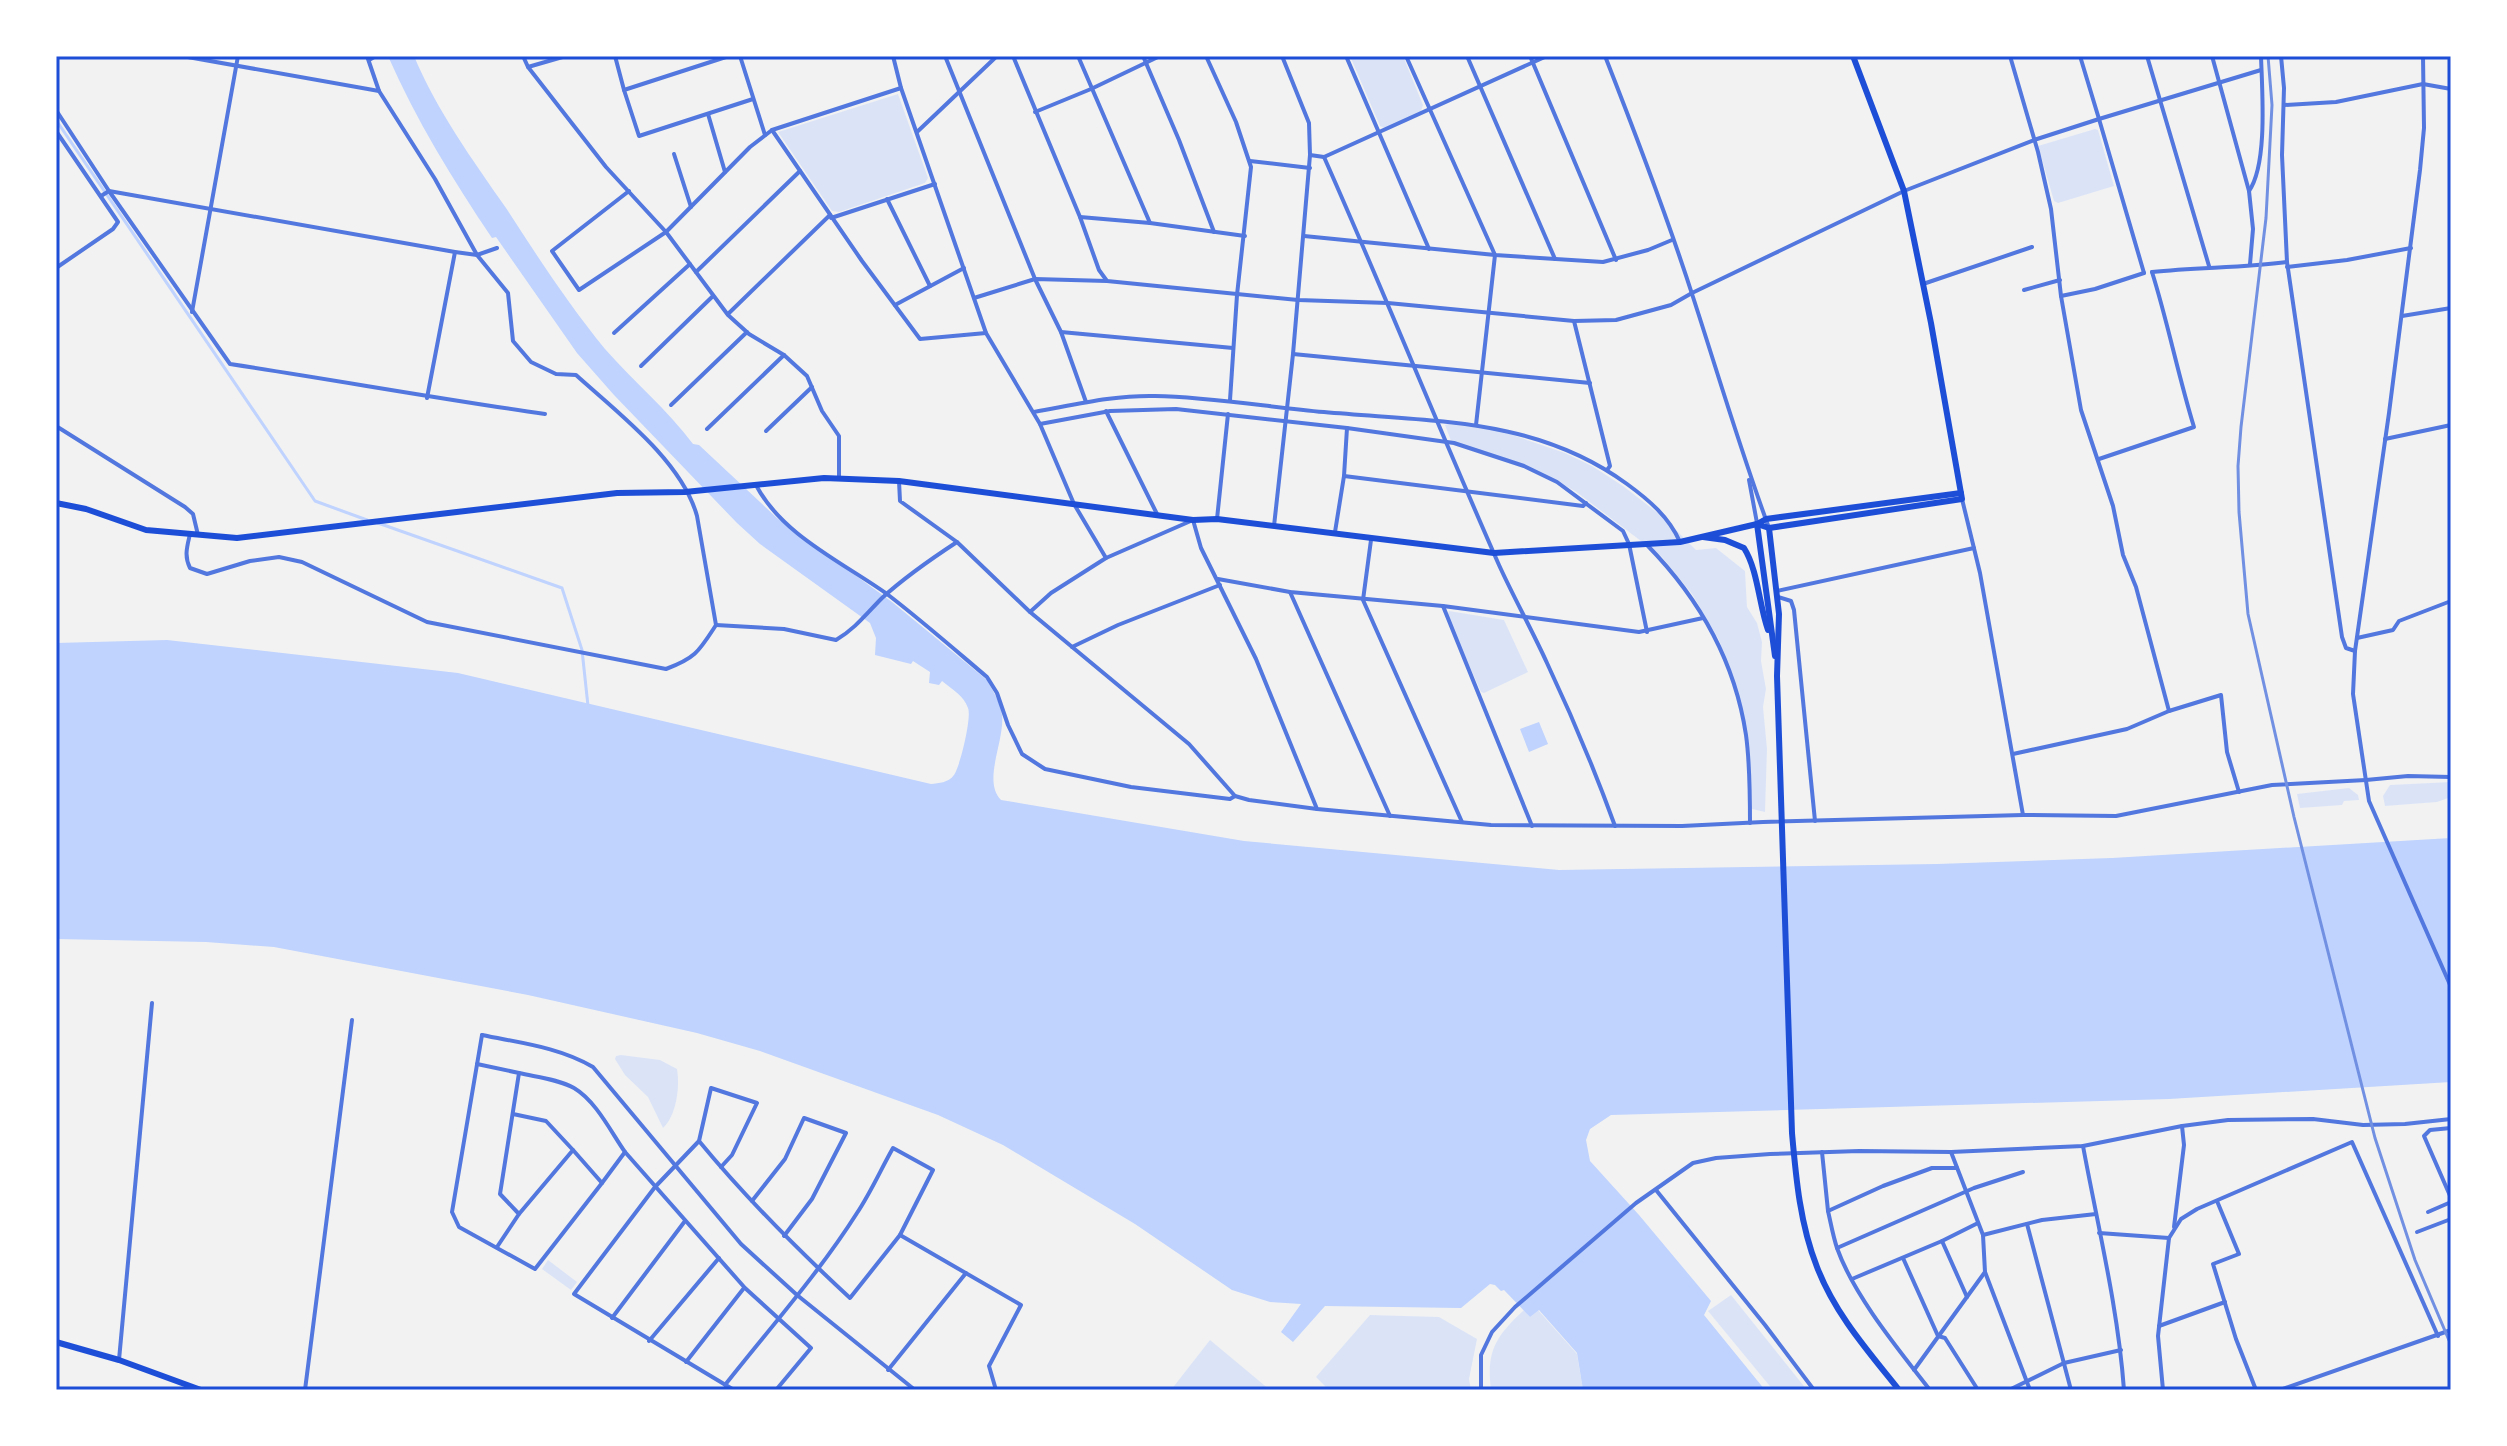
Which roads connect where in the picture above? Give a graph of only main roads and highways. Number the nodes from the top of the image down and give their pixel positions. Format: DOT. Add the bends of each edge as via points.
graph roads {
  1 [pos="1853,56"];
  2 [pos="1962,496"];
  3 [pos="56,503"];
  4 [pos="1757,524"];
  5 [pos="1769,528"];
  6 [pos="1698,536"];
  7 [pos="1772,641"];
  8 [pos="1777,676"];
  9 [pos="56,1342"];
  10 [pos="187,1387"];
  11 [pos="201,1390"];
  12 [pos="1899,1390"];
  1 -- 2 [label="main road" via="1904,191"];
  2 -- 4 [label="main road"];
  2 -- 5 [label="main road"];
  3 -- 6 [label="main road" via="146,530 237,538 617,493 839,478 1494,553 1680,542"];
  4 -- 5 [label="main road"];
  4 -- 6 [label="main road"];
  4 -- 7 [label="main road"];
  5 -- 8 [label="main road" via="1779,614"];
  6 -- 7 [label="main road" via="1744,548"];
  7 -- 8 [label="main road"];
  8 -- 12 [label="main road" via="1796,1182 1807,1236 1832,1299"];
  9 -- 10 [label="main road"];
  10 -- 11 [label="main road"];
}
